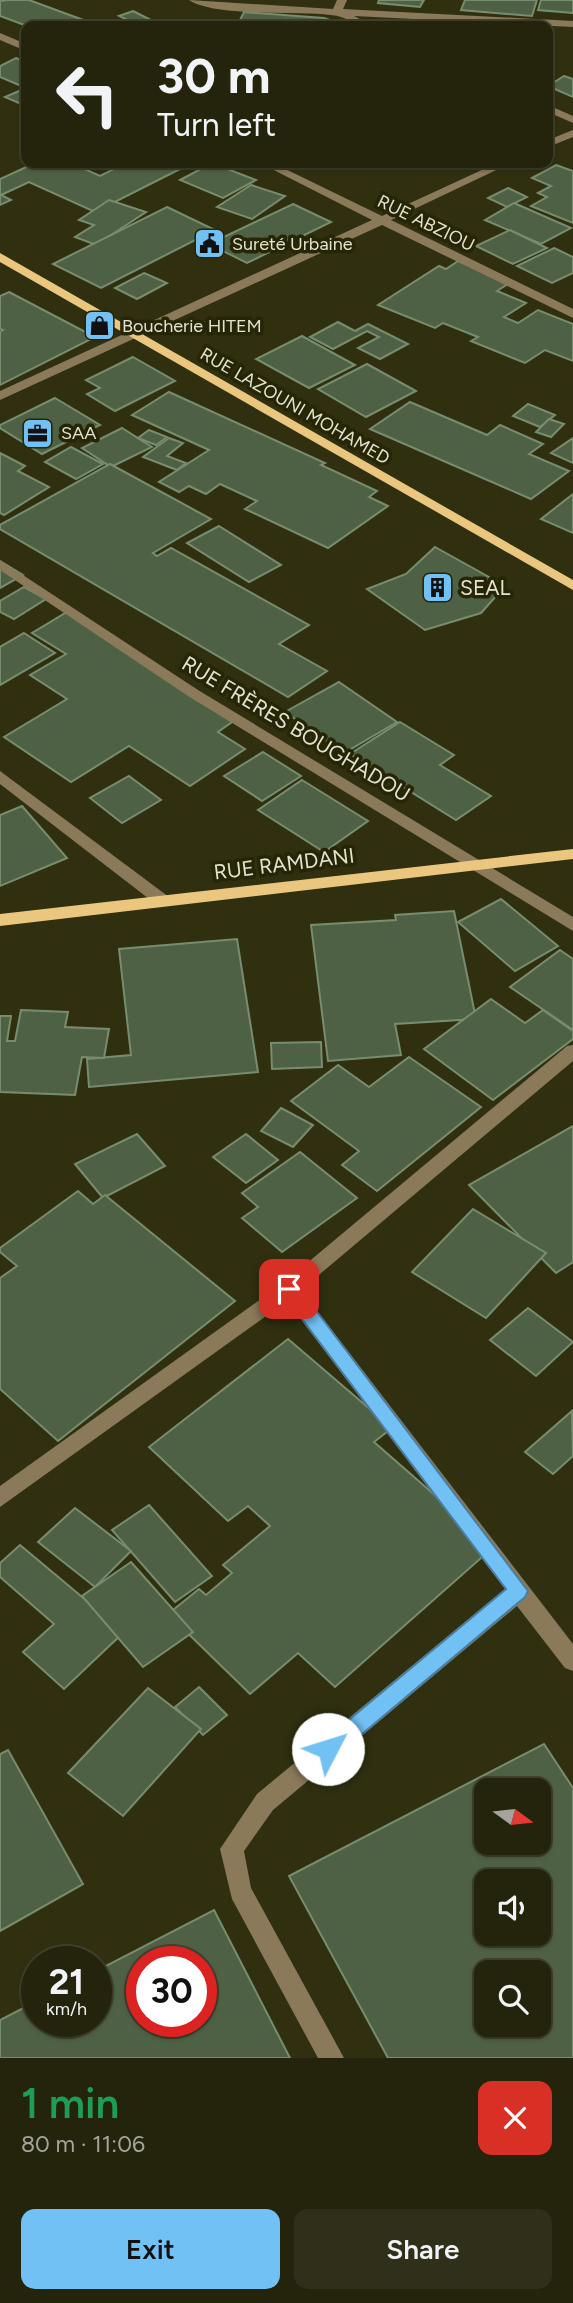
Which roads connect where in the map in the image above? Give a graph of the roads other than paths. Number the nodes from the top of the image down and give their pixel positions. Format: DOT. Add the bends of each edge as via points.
graph roads {
  1 [pos="194,0"];
  2 [pos="342,0"];
  3 [pos="337,12"];
  4 [pos="357,21"];
  5 [pos="514,21"];
  6 [pos="553,23"];
  7 [pos="573,24"];
  8 [pos="0,36"];
  9 [pos="21,46"];
  10 [pos="553,110"];
  11 [pos="573,120"];
  12 [pos="573,133"];
  13 [pos="553,142"];
  14 [pos="275,168"];
  15 [pos="495,168"];
  16 [pos="379,219"];
  17 [pos="0,257"];
  18 [pos="573,314"];
  19 [pos="132,333"];
  20 [pos="0,396"];
  21 [pos="0,564"];
  22 [pos="573,586"];
  23 [pos="0,776"];
  24 [pos="573,854"];
  25 [pos="476,864"];
  26 [pos="163,901"];
  27 [pos="0,920"];
  28 [pos="573,925"];
  29 [pos="573,1051"];
  30 [pos="289,1289"];
  31 [pos="0,1499"];
  32 [pos="519,1591"];
  33 [pos="573,1661"];
  34 [pos="332,2058"];
  1 -- 3 [label="street"];
  2 -- 3 [label="street"];
  3 -- 4 [label="street"];
  3 -- 5 [label="street"];
  6 -- 7 [label="street"];
  8 -- 9 [label="street"];
  10 -- 11 [label="street"];
  12 -- 13 [label="street"];
  14 -- 16 [label="street, RUE ABZIOU"];
  15 -- 16 [label="street"];
  16 -- 18 [label="street, RUE ABZIOU"];
  16 -- 19 [label="street"];
  17 -- 19 [label="main road, RUE LAZOUNI MOHAMED"];
  19 -- 20 [label="street"];
  19 -- 22 [label="main road, RUE LAZOUNI MOHAMED"];
  21 -- 25 [label="street, RUE FRÈRES BOUGHADOU" via="193,693"];
  23 -- 26 [label="street"];
  24 -- 25 [label="main road, RUE RAMDANI"];
  25 -- 26 [label="main road, RUE RAMDANI"];
  25 -- 28 [label="street, RUE FRÈRES BOUGHADOU"];
  26 -- 27 [label="main road, RUE RAMDANI"];
  29 -- 30 [label="street"];
  30 -- 31 [label="street"];
  30 -- 32 [label="street"];
  32 -- 33 [label="street"];
  32 -- 34 [label="street" via="265,1802 232,1849 240,1891"];
}
